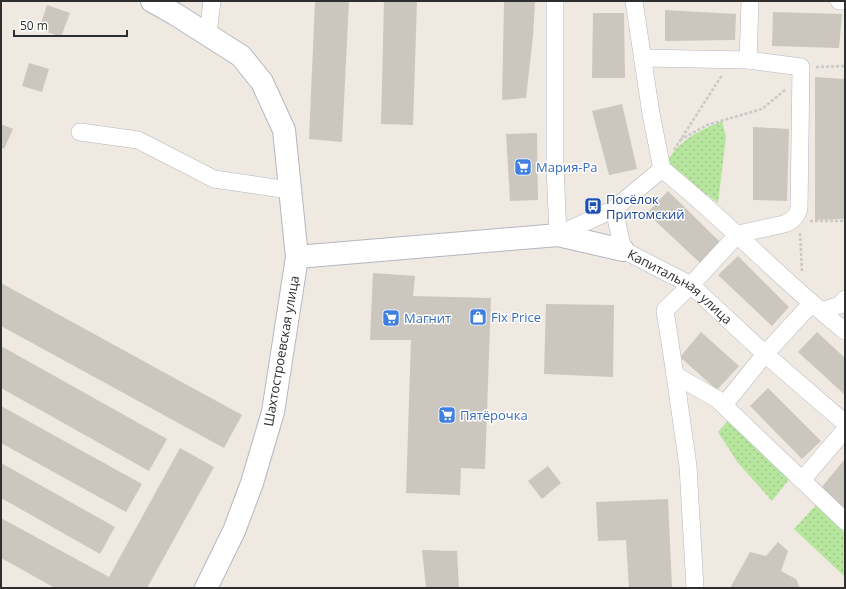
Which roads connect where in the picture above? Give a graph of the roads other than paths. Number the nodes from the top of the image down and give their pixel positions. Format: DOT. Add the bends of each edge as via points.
graph roads {
  1 [pos="152,1"];
  2 [pos="212,1"];
  3 [pos="555,1"];
  4 [pos="634,1"];
  5 [pos="750,1"];
  6 [pos="839,1"];
  7 [pos="845,1"];
  8 [pos="208,34"];
  9 [pos="642,58"];
  10 [pos="740,60"];
  11 [pos="80,132"];
  12 [pos="662,169"];
  13 [pos="289,190"];
  14 [pos="614,209"];
  15 [pos="738,234"];
  16 [pos="558,235"];
  17 [pos="623,250"];
  18 [pos="298,257"];
  19 [pos="691,286"];
  20 [pos="845,299"];
  21 [pos="812,304"];
  22 [pos="845,330"];
  23 [pos="765,354"];
  24 [pos="675,375"];
  25 [pos="724,405"];
  26 [pos="845,423"];
  27 [pos="845,430"];
  28 [pos="802,480"];
  29 [pos="845,521"];
  30 [pos="210,582"];
  31 [pos="694,588"];
  1 -- 8 [label="main road, Шахтостроевская улица"];
  2 -- 8 [label="street"];
  3 -- 16 [label="street" via="555,174"];
  4 -- 9 [label="street"];
  5 -- 10 [label="street"];
  6 -- 7 [label="street"];
  8 -- 13 [label="main road, Шахтостроевская улица" via="241,56 262,82 284,130"];
  9 -- 10 [label="street"];
  9 -- 12 [label="street"];
  10 -- 15 [label="street" via="801,71 797,221"];
  11 -- 13 [label="street" via="138,140 214,179"];
  12 -- 14 [label="street"];
  12 -- 15 [label="street"];
  13 -- 18 [label="main road, Шахтостроевская улица"];
  14 -- 16 [label="street"];
  14 -- 17 [label="street, Капитальная улица"];
  15 -- 19 [label="street"];
  15 -- 21 [label="street"];
  16 -- 17 [label="main road"];
  16 -- 18 [label="main road"];
  17 -- 19 [label="street, Капитальная улица"];
  18 -- 30 [label="main road, Шахтостроевская улица" via="273,412 250,490"];
  19 -- 23 [label="street, Капитальная улица"];
  19 -- 24 [label="street" via="665,310"];
  20 -- 21 [label="street" via="840,305"];
  21 -- 22 [label="street"];
  21 -- 23 [label="street"];
  23 -- 25 [label="street"];
  23 -- 26 [label="street, Капитальная улица"];
  24 -- 25 [label="street"];
  24 -- 31 [label="street" via="688,466"];
  25 -- 28 [label="street"];
  27 -- 28 [label="street"];
  28 -- 29 [label="street"];
}
